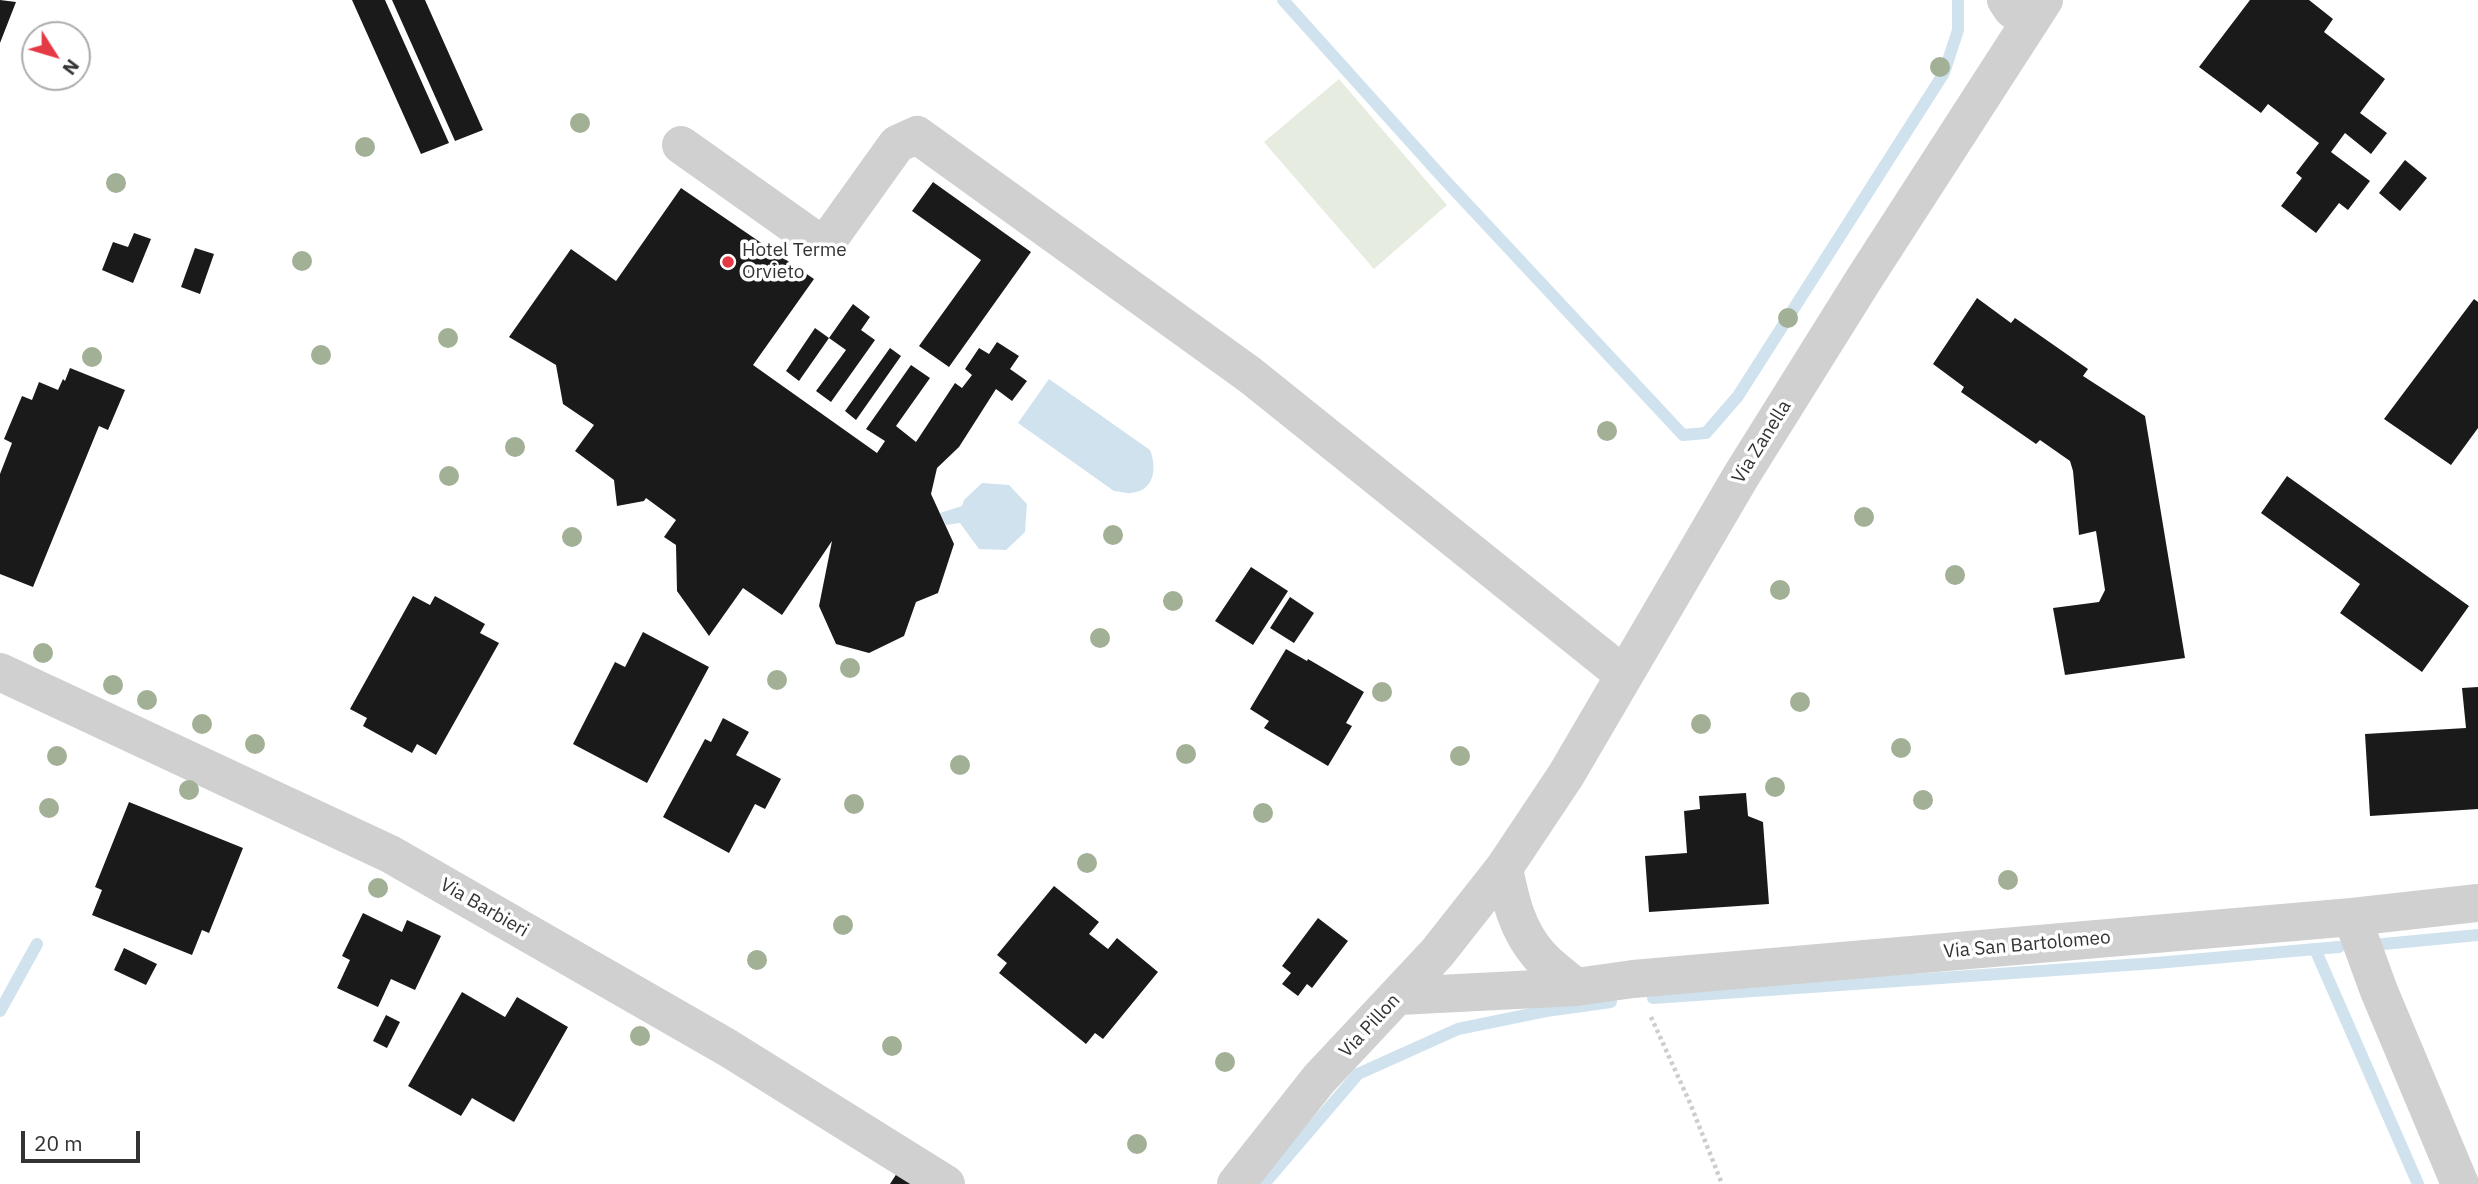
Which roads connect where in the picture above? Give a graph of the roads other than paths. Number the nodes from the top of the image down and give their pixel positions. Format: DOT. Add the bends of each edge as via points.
graph roads {
  1 [pos="2026,7"];
  2 [pos="681,145"];
  3 [pos="0,672"];
  4 [pos="1624,675"];
  5 [pos="1504,868"];
  6 [pos="2478,903"];
  7 [pos="2352,917"];
  8 [pos="1576,987"];
  9 [pos="1399,996"];
  10 [pos="946,1184"];
  11 [pos="1236,1184"];
  12 [pos="2460,1184"];
  1 -- 4 [label="street, Via Zanella"];
  2 -- 4 [label="street" via="815,240 829,239 897,144 916,135 1250,375"];
  3 -- 10 [label="street, Via Barbieri" via="390,854 728,1048"];
  4 -- 5 [label="street, Via Zanella" via="1566,775"];
  5 -- 8 [label="street" via="1522,931 1539,956"];
  5 -- 9 [label="street, Via Pillon"];
  6 -- 7 [label="street, Via San Bartolomeo"];
  7 -- 8 [label="street, Via San Bartolomeo"];
  7 -- 12 [label="street" via="2378,991"];
  8 -- 9 [label="street, Via San Bartolomeo"];
  9 -- 11 [label="street, Via Pillon" via="1319,1079"];
}
